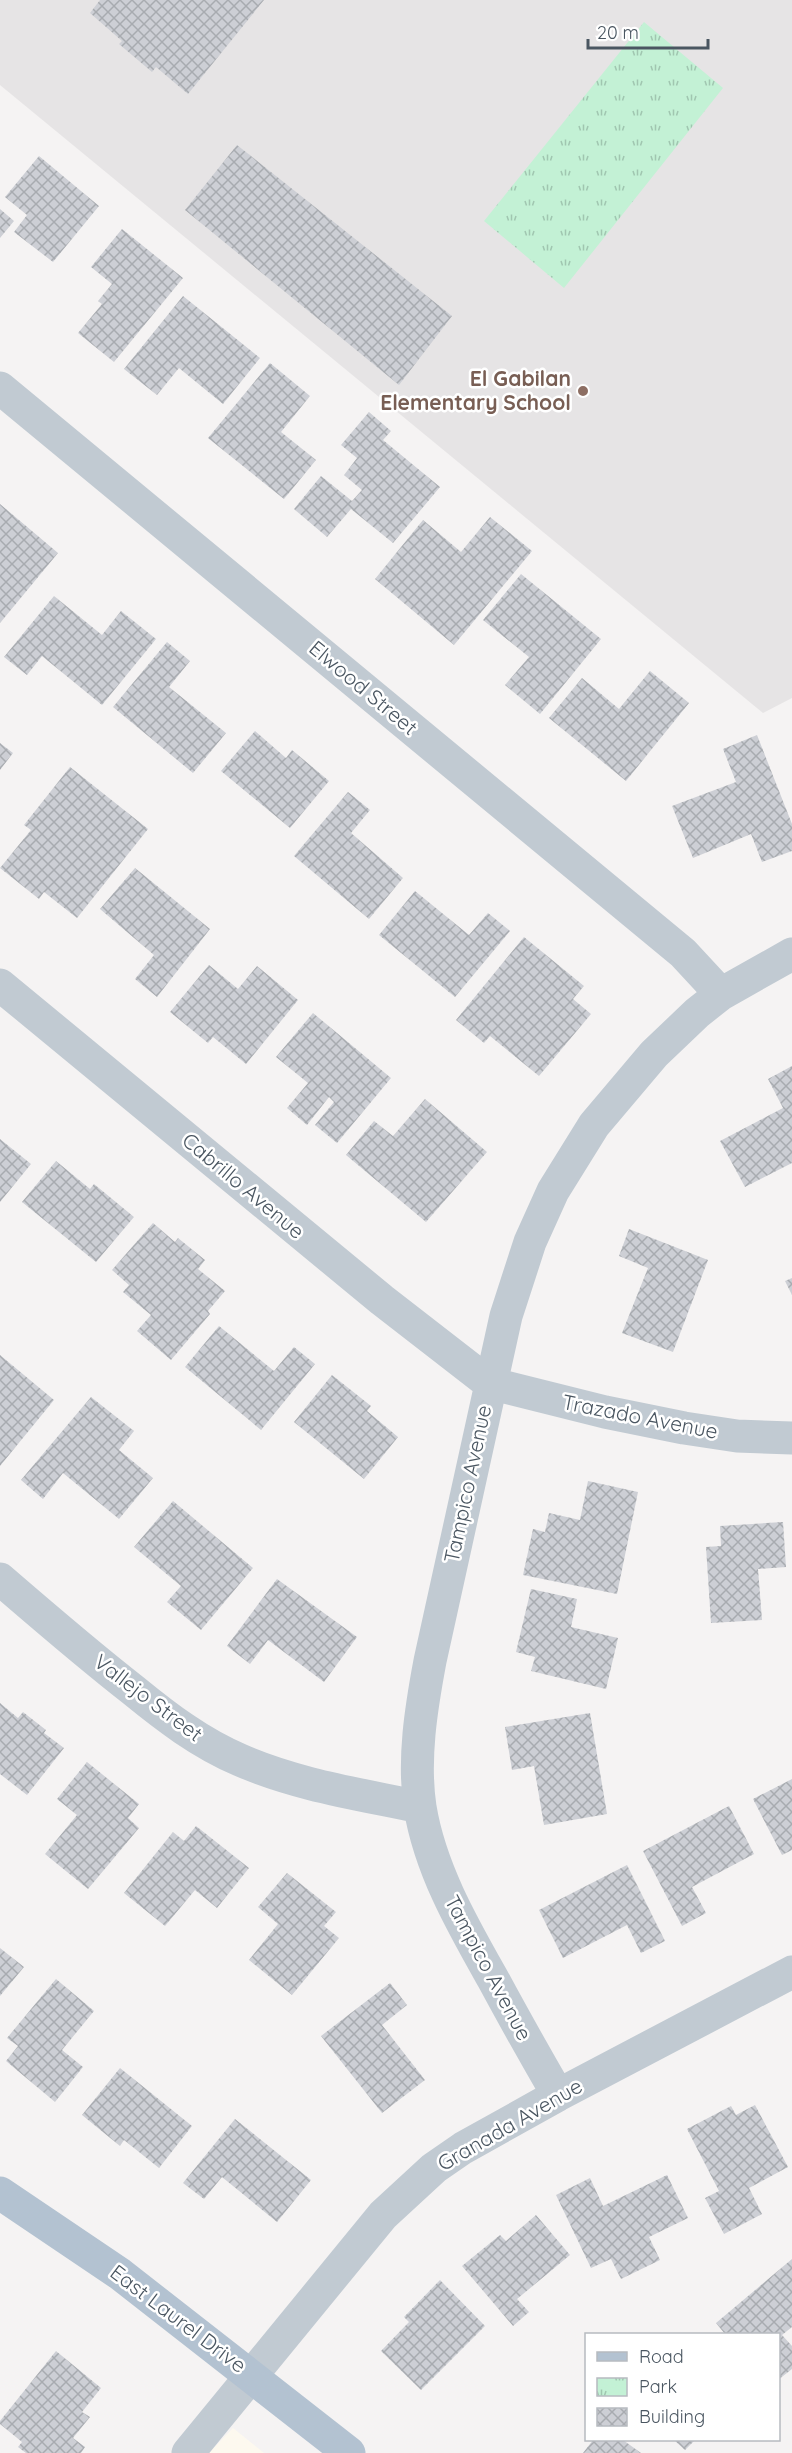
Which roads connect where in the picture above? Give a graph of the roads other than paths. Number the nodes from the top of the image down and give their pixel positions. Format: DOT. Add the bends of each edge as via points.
graph roads {
  1 [pos="0,388"];
  2 [pos="792,954"];
  3 [pos="0,985"];
  4 [pos="721,994"];
  5 [pos="489,1383"];
  6 [pos="792,1438"];
  7 [pos="0,1579"];
  8 [pos="420,1807"];
  9 [pos="792,1972"];
  10 [pos="558,2095"];
  11 [pos="0,2193"];
  12 [pos="251,2375"];
  13 [pos="188,2453"];
  14 [pos="349,2453"];
  1 -- 4 [label="street, Elwood Street" via="683,954"];
  2 -- 4 [label="street, Tampico Avenue"];
  3 -- 5 [label="street, Cabrillo Avenue" via="382,1300"];
  4 -- 5 [label="street, Tampico Avenue" via="628,1083 566,1167 530,1242 513,1289"];
  5 -- 6 [label="street, Trazado Avenue" via="684,1428 737,1436"];
  5 -- 8 [label="street, Tampico Avenue" via="421,1712"];
  7 -- 8 [label="street, Vallejo Street" via="124,1683 209,1744 296,1781"];
  8 -- 10 [label="street, Tampico Avenue" via="446,1891"];
  9 -- 10 [label="street, Granada Avenue"];
  10 -- 12 [label="street, Granada Avenue" via="463,2148 382,2214"];
  11 -- 12 [label="main road, East Laurel Drive" via="120,2274"];
  12 -- 13 [label="street, Granada Avenue"];
  12 -- 14 [label="main road, East Laurel Drive"];
}
